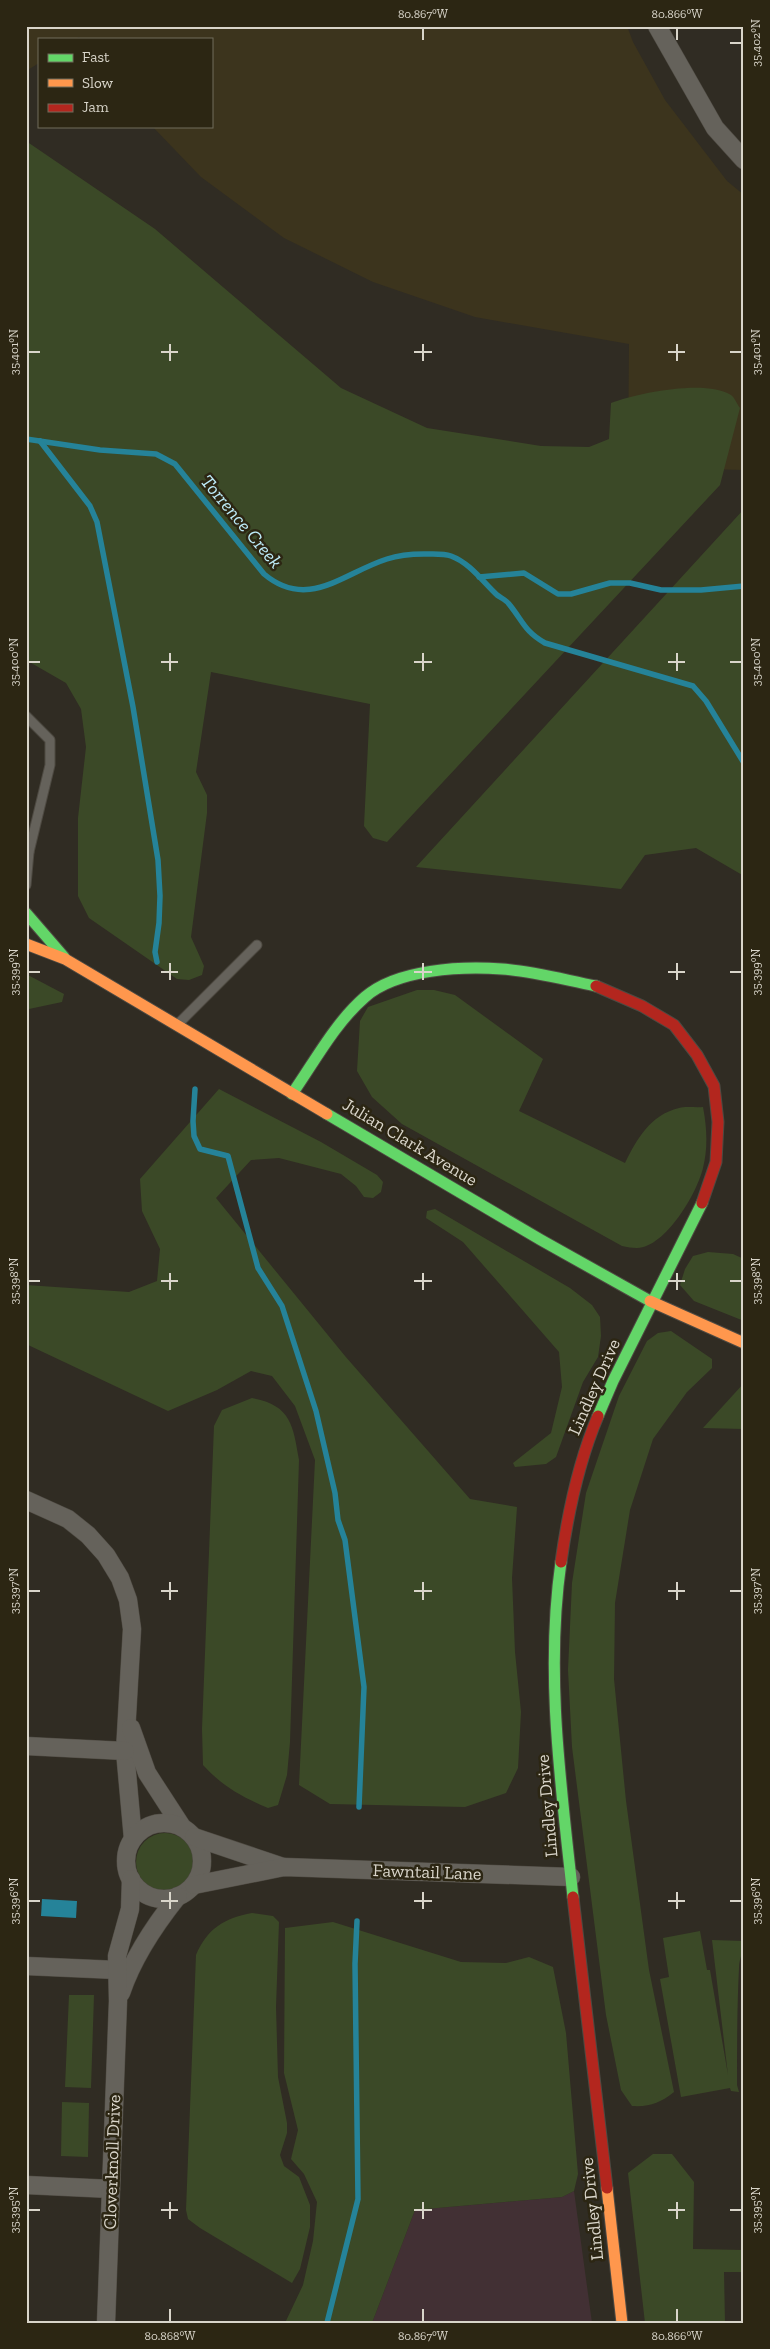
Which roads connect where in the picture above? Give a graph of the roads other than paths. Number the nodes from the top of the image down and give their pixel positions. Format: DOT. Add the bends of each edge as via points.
graph roads {
  1 [pos="657,26"];
  2 [pos="744,160"];
  3 [pos="26,716"];
  4 [pos="28,853"];
  5 [pos="26,885"];
  6 [pos="26,913"];
  7 [pos="26,944"];
  8 [pos="257,945"];
  9 [pos="65,959"];
  10 [pos="176,1026"];
  11 [pos="292,1094"];
  12 [pos="652,1302"];
  13 [pos="744,1343"];
  14 [pos="26,1500"];
  15 [pos="129,1714"];
  16 [pos="26,1746"];
  17 [pos="125,1751"];
  18 [pos="188,1832"];
  19 [pos="133,1839"];
  20 [pos="284,1867"];
  21 [pos="571,1876"];
  22 [pos="130,1879"];
  23 [pos="194,1885"];
  24 [pos="178,1896"];
  25 [pos="26,1966"];
  26 [pos="117,1970"];
  27 [pos="118,2001"];
  28 [pos="26,2185"];
  29 [pos="111,2189"];
  30 [pos="106,2323"];
  31 [pos="622,2323"];
  1 -- 2 [label="street" via="715,128"];
  3 -- 4 [label="lane" via="50,740 50,765"];
  4 -- 5 [label="lane"];
  6 -- 9 [label="street, Julian Clark Avenue"];
  7 -- 9 [label="street, Julian Clark Avenue"];
  8 -- 10 [label="lane"];
  9 -- 10 [label="street, Julian Clark Avenue"];
  10 -- 11 [label="street, Julian Clark Avenue"];
  11 -- 12 [label="street, Julian Clark Avenue"];
  11 -- 12 [label="street, Lindley Drive" via="345,1017 367,995 398,978 439,970 511,970 602,987 642,1006 674,1025 697,1055 714,1086 718,1122 716,1162 700,1210"];
  12 -- 13 [label="street, Julian Clark Avenue"];
  12 -- 21 [label="street, Lindley Drive" via="589,1437 572,1494 562,1548 553,1648 556,1719"];
  14 -- 15 [label="street" via="68,1519 88,1535 120,1578 128,1600 132,1629"];
  15 -- 17 [label="street"];
  15 -- 18 [label="street" via="132,1733 147,1773"];
  16 -- 17 [label="street"];
  17 -- 19 [label="street"];
  18 -- 19 [label="street" via="160,1823 148,1826"];
  18 -- 20 [label="street, Fawntail Lane"];
  18 -- 23 [label="street" via="200,1848 203,1861"];
  19 -- 22 [label="street" via="126,1855"];
  20 -- 21 [label="street, Fawntail Lane"];
  20 -- 23 [label="street, Fawntail Lane"];
  21 -- 31 [label="street, Lindley Drive"];
  22 -- 24 [label="street" via="138,1890 149,1896 161,1900"];
  22 -- 26 [label="street, Cloverknoll Drive" via="131,1902 117,1956"];
  23 -- 24 [label="street"];
  24 -- 27 [label="street, Cloverknoll Drive" via="137,1954"];
  25 -- 26 [label="street"];
  26 -- 27 [label="street, Cloverknoll Drive"];
  27 -- 29 [label="street, Cloverknoll Drive"];
  28 -- 29 [label="street"];
  29 -- 30 [label="street, Cloverknoll Drive"];
}
